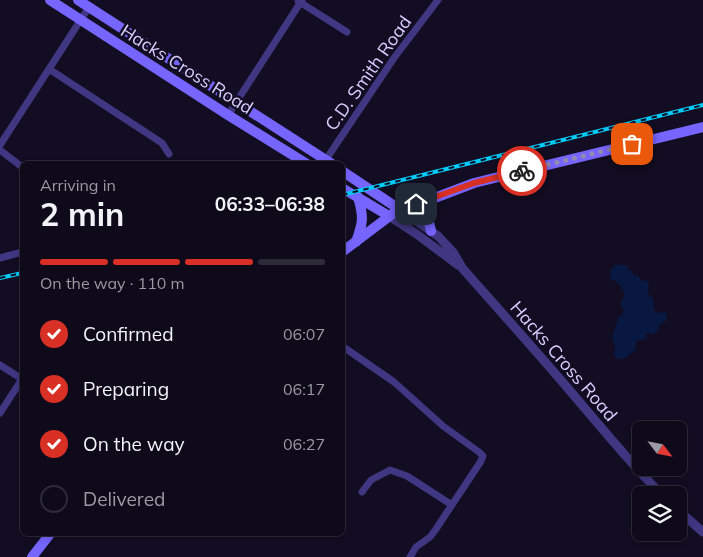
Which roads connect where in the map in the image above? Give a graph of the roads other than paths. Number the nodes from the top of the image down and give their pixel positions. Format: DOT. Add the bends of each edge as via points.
graph roads {
  1 [pos="50,0"];
  2 [pos="78,0"];
  3 [pos="438,0"];
  4 [pos="299,1"];
  5 [pos="88,7"];
  6 [pos="80,20"];
  7 [pos="347,32"];
  8 [pos="49,69"];
  9 [pos="236,101"];
  10 [pos="228,115"];
  11 [pos="703,127"];
  12 [pos="0,145"];
  13 [pos="0,150"];
  14 [pos="288,151"];
  15 [pos="169,154"];
  16 [pos="296,161"];
  17 [pos="303,161"];
  18 [pos="326,161"];
  19 [pos="328,161"];
  20 [pos="20,165"];
  21 [pos="345,173"];
  22 [pos="345,190"];
  23 [pos="358,197"];
  24 [pos="432,199"];
  25 [pos="399,209"];
  26 [pos="389,216"];
  27 [pos="431,231"];
  28 [pos="356,242"];
  29 [pos="345,250"];
  30 [pos="20,253"];
  31 [pos="0,258"];
  32 [pos="463,269"];
  33 [pos="345,348"];
  34 [pos="0,365"];
  35 [pos="20,378"];
  36 [pos="20,382"];
  37 [pos="0,412"];
  38 [pos="653,486"];
  39 [pos="362,492"];
  40 [pos="452,505"];
  41 [pos="687,518"];
  42 [pos="703,532"];
  43 [pos="48,536"];
  44 [pos="32,557"];
  45 [pos="410,557"];
  1 -- 6 [label="main road, Hacks Cross Road"];
  2 -- 5 [label="main road, Hacks Cross Road"];
  3 -- 19 [label="street, C.D. Smith Road" via="394,58"];
  4 -- 7 [label="street"];
  4 -- 9 [label="street"];
  5 -- 6 [label="street"];
  5 -- 9 [label="main road, Hacks Cross Road"];
  6 -- 8 [label="street"];
  6 -- 10 [label="main road, Hacks Cross Road"];
  8 -- 12 [label="street"];
  8 -- 15 [label="street" via="162,143"];
  9 -- 10 [label="street"];
  9 -- 18 [label="main road, Hacks Cross Road"];
  10 -- 14 [label="main road, Hacks Cross Road"];
  11 -- 24 [label="main road" via="474,183"];
  13 -- 20 [label="street"];
  14 -- 16 [label="street"];
  14 -- 17 [label="main road, Hacks Cross Road"];
  21 -- 25 [label="main road, Hacks Cross Road"];
  22 -- 23 [label="main road, Hacks Cross Road"];
  23 -- 26 [label="main road, Hacks Cross Road"];
  23 -- 28 [label="main road" via="362,218"];
  24 -- 25 [label="main road"];
  24 -- 27 [label="main road" via="427,214"];
  25 -- 26 [label="main road"];
  25 -- 27 [label="street, Hacks Cross Road"];
  26 -- 28 [label="main road"];
  26 -- 32 [label="street, Hacks Cross Road"];
  27 -- 32 [label="street, Hacks Cross Road" via="453,252"];
  28 -- 29 [label="main road"];
  30 -- 31 [label="street"];
  32 -- 38 [label="street, Hacks Cross Road"];
  33 -- 40 [label="street" via="394,382 443,426 482,454"];
  34 -- 35 [label="street"];
  36 -- 37 [label="street"];
  39 -- 40 [label="street" via="370,480 390,470 407,476"];
  40 -- 45 [label="street" via="436,530 416,547"];
  41 -- 42 [label="street"];
  43 -- 44 [label="main road"];
}
